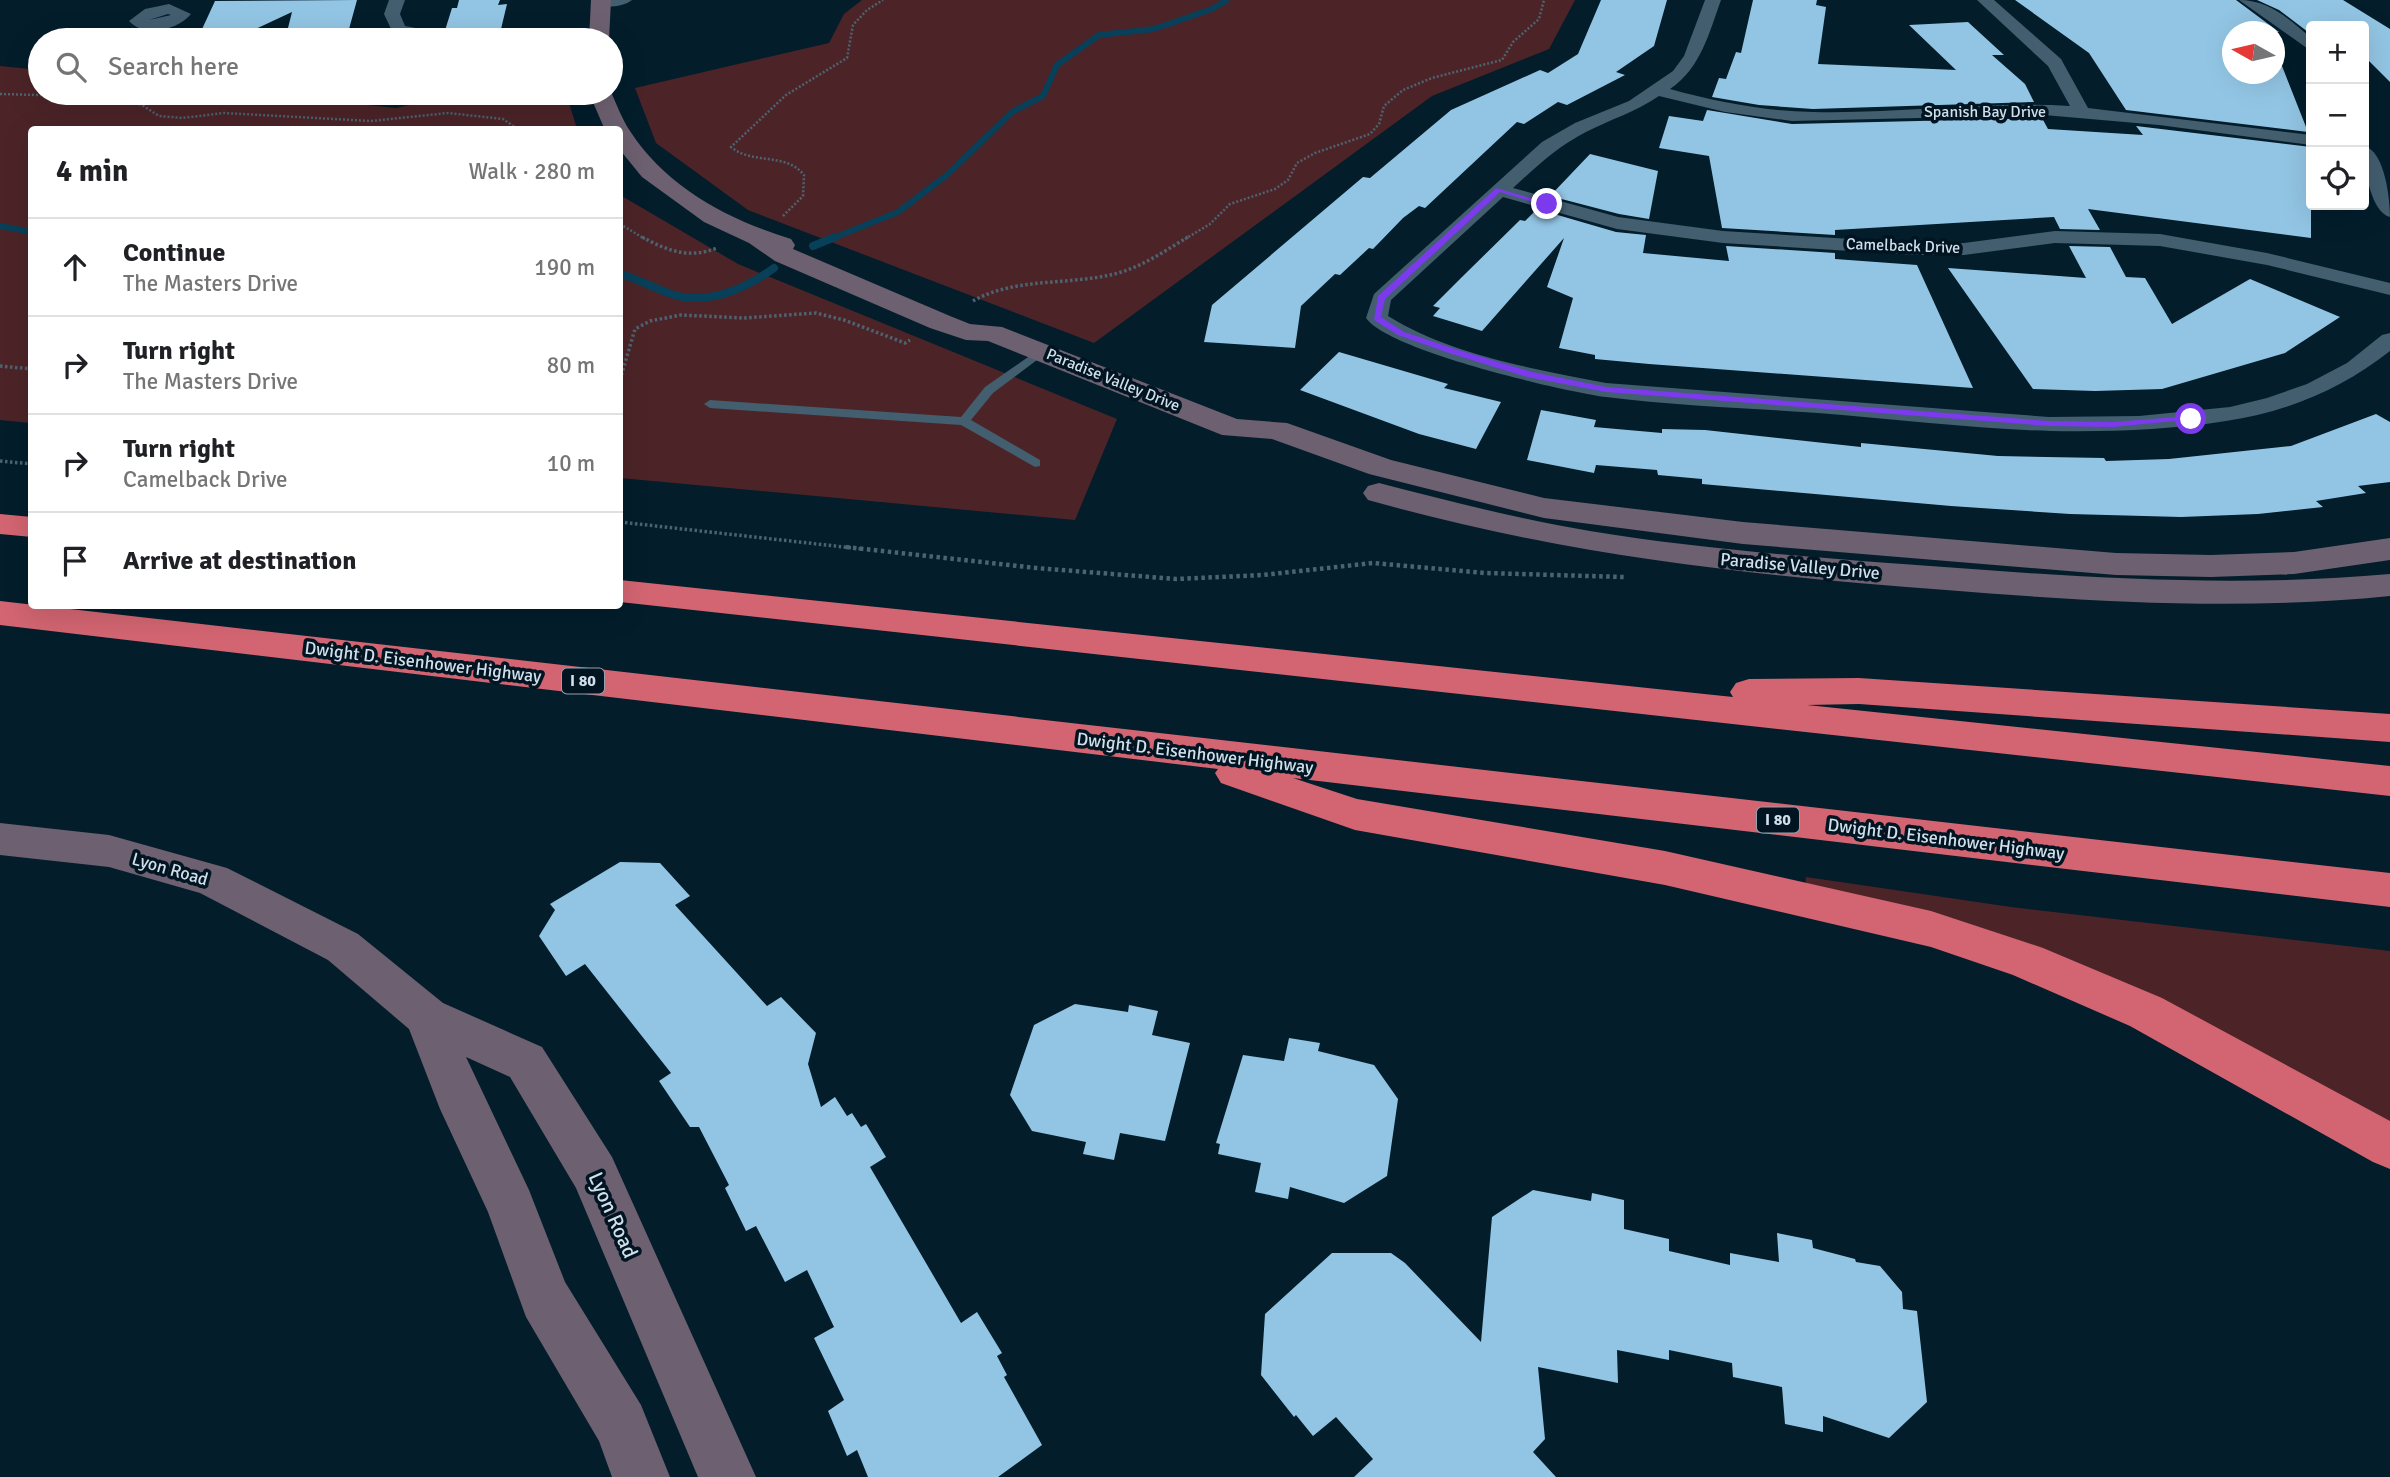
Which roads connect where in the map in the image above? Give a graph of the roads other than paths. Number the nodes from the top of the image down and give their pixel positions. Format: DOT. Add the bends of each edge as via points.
graph roads {
  1 [pos="397,0"];
  2 [pos="624,0"];
  3 [pos="1713,0"];
  4 [pos="1985,0"];
  5 [pos="2247,0"];
  6 [pos="601,1"];
  7 [pos="399,28"];
  8 [pos="600,28"];
  9 [pos="2306,42"];
  10 [pos="1660,91"];
  11 [pos="606,105"];
  12 [pos="2082,113"];
  13 [pos="615,126"];
  14 [pos="623,138"];
  15 [pos="2306,139"];
  16 [pos="2369,163"];
  17 [pos="1499,190"];
  18 [pos="2390,211"];
  19 [pos="2390,289"];
  20 [pos="2390,340"];
  21 [pos="1041,352"];
  22 [pos="710,404"];
  23 [pos="964,421"];
  24 [pos="1233,428"];
  25 [pos="1035,463"];
  26 [pos="0,524"];
  27 [pos="28,527"];
  28 [pos="2390,550"];
  29 [pos="2390,585"];
  30 [pos="623,591"];
  31 [pos="0,613"];
  32 [pos="1553,693"];
  33 [pos="2390,728"];
  34 [pos="1167,750"];
  35 [pos="2390,781"];
  36 [pos="0,839"];
  37 [pos="2390,890"];
  38 [pos="426,1017"];
  39 [pos="2390,1146"];
  40 [pos="641,1477"];
  41 [pos="727,1477"];
  1 -- 7 [label="street" via="392,14"];
  2 -- 6 [label="street"];
  3 -- 10 [label="street" via="1692,56"];
  4 -- 12 [label="street" via="2055,63"];
  5 -- 9 [label="street"];
  6 -- 8 [label="street"];
  10 -- 12 [label="street, Spanish Bay Drive" via="1737,110 1787,116 1836,118 2007,109"];
  10 -- 17 [label="street" via="1548,146"];
  11 -- 13 [label="street"];
  12 -- 15 [label="street, Spanish Bay Drive"];
  14 -- 21 [label="street, Paradise Valley Drive" via="640,162 668,187 784,255 966,332 992,333"];
  16 -- 18 [label="street"];
  17 -- 19 [label="street, Camelback Drive" via="1617,223 1723,237 1916,249 1964,249 2055,237 2160,240 2267,259"];
  17 -- 20 [label="street" via="1381,298 1377,318 1401,333 1452,351 1531,375 1606,390 2049,424 2113,424 2191,419 2295,399 2342,377"];
  21 -- 23 [label="lane" via="989,390"];
  21 -- 24 [label="street, Paradise Valley Drive"];
  22 -- 23 [label="lane"];
  23 -- 25 [label="lane"];
  24 -- 28 [label="street, Paradise Valley Drive" via="1276,430 1380,467 1544,508 1718,531 2157,565 2294,563"];
  24 -- 29 [label="street, Paradise Valley Drive" via="1256,451 1383,495 1534,534 1628,549 2133,593 2232,595"];
  26 -- 27 [label="highway"];
  30 -- 32 [label="highway"];
  31 -- 34 [label="highway, Dwight D. Eisenhower Highway / I 80"];
  32 -- 33 [label="highway" via="1859,691"];
  32 -- 35 [label="highway"];
  34 -- 37 [label="highway, Dwight D. Eisenhower Highway / I 80"];
  34 -- 39 [label="highway" via="1354,814 1665,868 1931,929 2027,961 2146,1012"];
  36 -- 38 [label="street, Lyon Road" via="109,851 212,880 343,947"];
  38 -- 40 [label="street, Lyon Road" via="511,1207 545,1297 621,1425"];
  38 -- 41 [label="street, Lyon Road" via="526,1062 544,1088 595,1173"];
}
